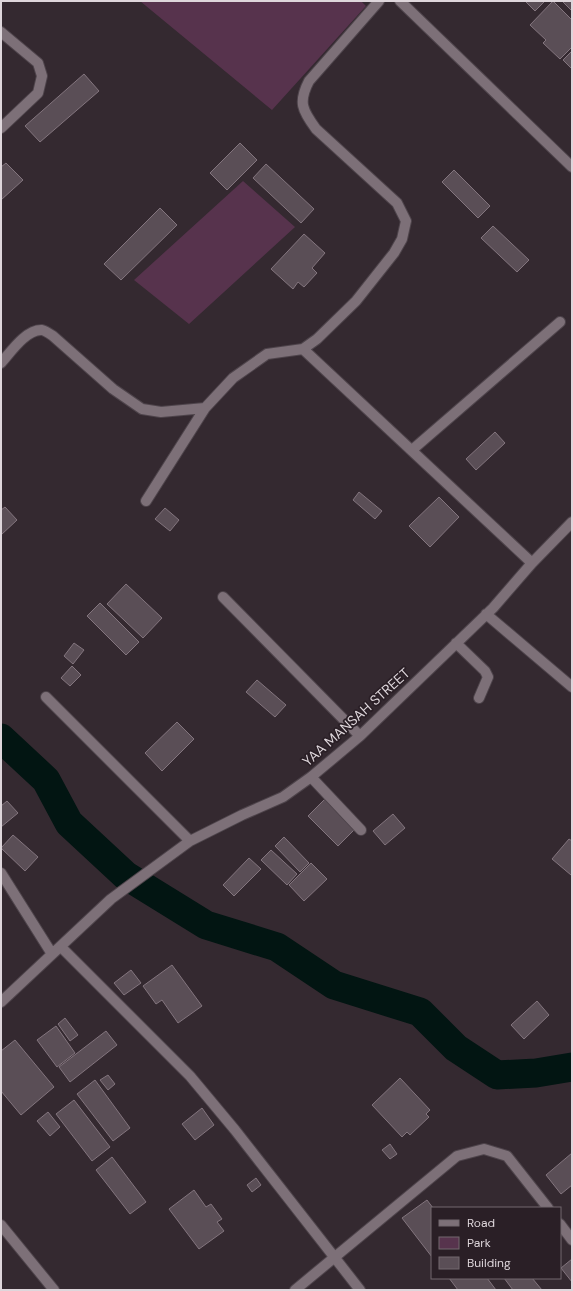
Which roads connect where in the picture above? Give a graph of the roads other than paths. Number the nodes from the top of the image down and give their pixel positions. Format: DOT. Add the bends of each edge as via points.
graph roads {
  1 [pos="379,1"];
  2 [pos="400,1"];
  3 [pos="1,32"];
  4 [pos="1,128"];
  5 [pos="572,167"];
  6 [pos="560,322"];
  7 [pos="303,349"];
  8 [pos="1,363"];
  9 [pos="205,408"];
  10 [pos="412,450"];
  11 [pos="146,501"];
  12 [pos="572,522"];
  13 [pos="532,563"];
  14 [pos="223,597"];
  15 [pos="486,614"];
  16 [pos="456,643"];
  17 [pos="572,687"];
  18 [pos="46,697"];
  19 [pos="479,698"];
  20 [pos="360,736"];
  21 [pos="311,777"];
  22 [pos="361,830"];
  23 [pos="190,841"];
  24 [pos="1,873"];
  25 [pos="61,947"];
  26 [pos="52,954"];
  27 [pos="1,1002"];
  28 [pos="547,1207"];
  29 [pos="1,1225"];
  30 [pos="561,1225"];
  31 [pos="572,1240"];
  32 [pos="335,1258"];
  33 [pos="54,1290"];
  34 [pos="295,1290"];
  35 [pos="360,1290"];
  1 -- 7 [label="street" via="309,81 302,100 307,117 316,129 397,204 406,221 402,240 356,301"];
  2 -- 5 [label="street"];
  3 -- 4 [label="street" via="38,63 42,76 38,93"];
  6 -- 10 [label="street"];
  7 -- 9 [label="street" via="267,354 233,378"];
  7 -- 10 [label="street"];
  8 -- 9 [label="street" via="24,337 44,330 113,389 142,409 161,412"];
  9 -- 11 [label="street"];
  10 -- 13 [label="street"];
  12 -- 13 [label="street, YAA MANSAH STREET"];
  13 -- 15 [label="street, YAA MANSAH STREET"];
  14 -- 20 [label="street"];
  15 -- 16 [label="street, YAA MANSAH STREET"];
  15 -- 17 [label="street"];
  16 -- 19 [label="street" via="488,677"];
  16 -- 20 [label="street, YAA MANSAH STREET"];
  18 -- 23 [label="street"];
  20 -- 21 [label="street, YAA MANSAH STREET"];
  21 -- 22 [label="street"];
  21 -- 23 [label="street, YAA MANSAH STREET" via="283,797"];
  23 -- 25 [label="street, YAA MANSAH STREET" via="111,899"];
  24 -- 26 [label="street"];
  25 -- 26 [label="street, YAA MANSAH STREET"];
  25 -- 32 [label="street" via="190,1076"];
  26 -- 27 [label="street, YAA MANSAH STREET"];
  28 -- 32 [label="street" via="507,1156 484,1149 457,1156"];
  29 -- 33 [label="street"];
  30 -- 31 [label="street"];
  32 -- 34 [label="street"];
  32 -- 35 [label="street"];
}
